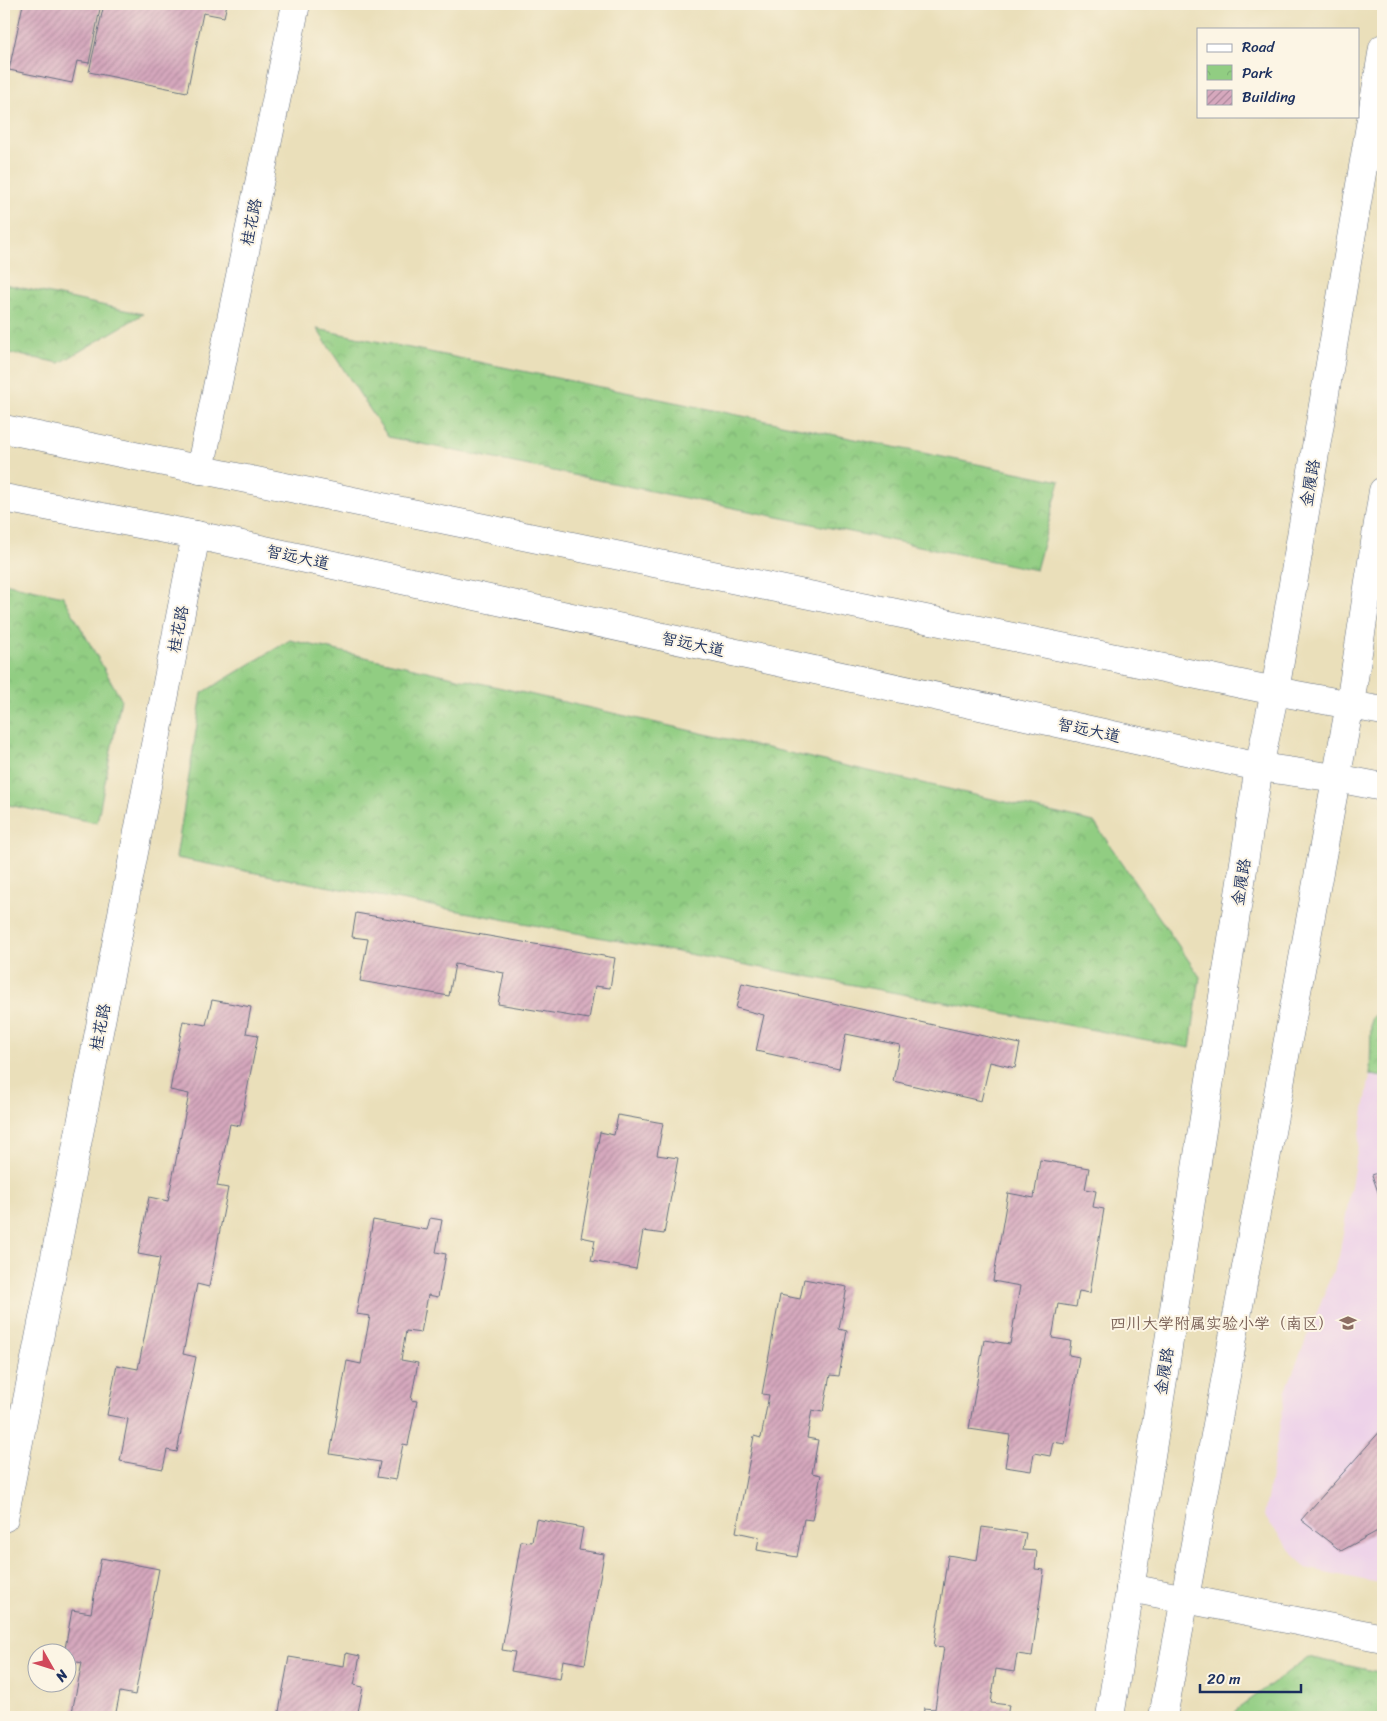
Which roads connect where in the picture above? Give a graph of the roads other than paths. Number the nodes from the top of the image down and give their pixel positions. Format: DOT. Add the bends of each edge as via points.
graph roads {
  1 [pos="296,4"];
  2 [pos="1383,48"];
  3 [pos="4,429"];
  4 [pos="200,470"];
  5 [pos="1383,491"];
  6 [pos="4,498"];
  7 [pos="196,535"];
  8 [pos="1274,691"];
  9 [pos="1350,704"];
  10 [pos="1383,711"];
  11 [pos="1260,767"];
  12 [pos="1336,778"];
  13 [pos="1383,787"];
  14 [pos="4,1518"];
  15 [pos="1130,1588"];
  16 [pos="1185,1599"];
  17 [pos="1383,1638"];
  18 [pos="1110,1717"];
  19 [pos="1163,1717"];
  1 -- 4 [label="main road, 桂花路"];
  2 -- 8 [label="main road, 金履路"];
  3 -- 4 [label="main road"];
  4 -- 8 [label="main road"];
  5 -- 9 [label="main road"];
  6 -- 7 [label="main road, 智远大道"];
  7 -- 11 [label="main road, 智远大道"];
  7 -- 14 [label="main road, 桂花路"];
  8 -- 9 [label="main road"];
  8 -- 11 [label="main road, 金履路"];
  9 -- 10 [label="main road"];
  9 -- 12 [label="main road"];
  11 -- 12 [label="main road, 智远大道"];
  11 -- 15 [label="main road, 金履路"];
  12 -- 13 [label="main road, 智远大道"];
  12 -- 16 [label="main road"];
  15 -- 16 [label="main road"];
  15 -- 18 [label="main road, 金履路"];
  16 -- 17 [label="main road"];
  16 -- 19 [label="main road"];
}
